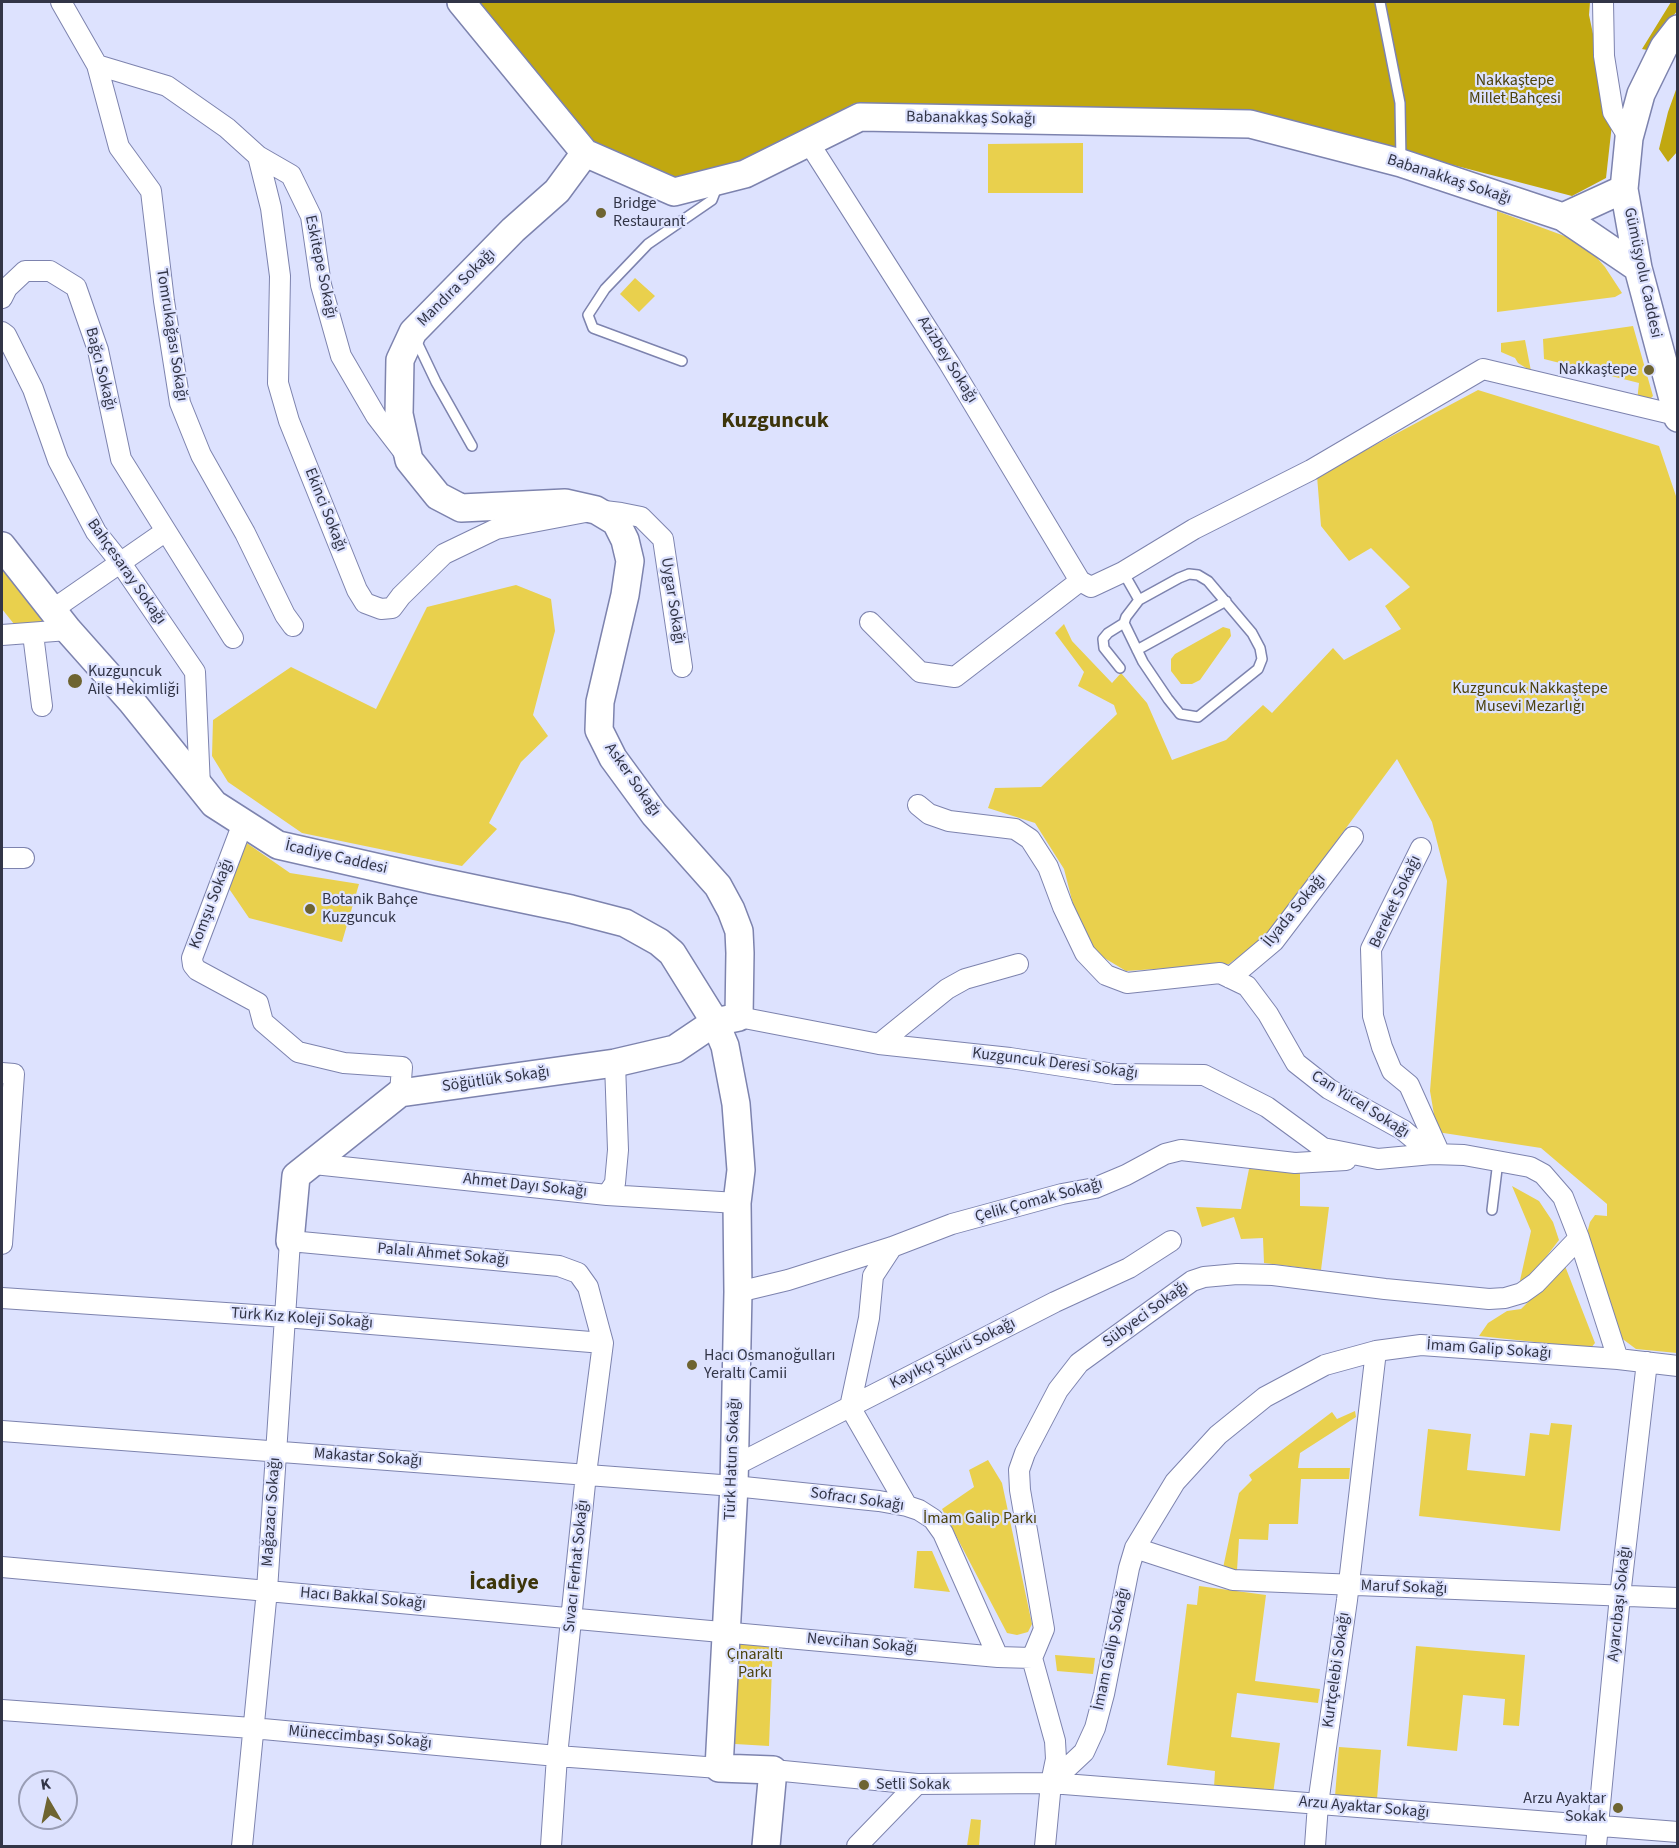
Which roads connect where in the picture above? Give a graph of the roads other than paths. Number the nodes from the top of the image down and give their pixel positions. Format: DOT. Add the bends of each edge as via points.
graph roads {
  1 [pos="61,2"];
  2 [pos="461,2"];
  3 [pos="1380,2"];
  4 [pos="1603,2"];
  5 [pos="1677,29"];
  6 [pos="97,65"];
  7 [pos="1629,138"];
  8 [pos="809,143"];
  9 [pos="585,153"];
  10 [pos="258,156"];
  11 [pos="1401,163"];
  12 [pos="720,181"];
  13 [pos="1624,189"];
  14 [pos="1563,217"];
  15 [pos="1638,268"];
  16 [pos="2,298"];
  17 [pos="2,332"];
  18 [pos="413,332"];
  19 [pos="681,361"];
  20 [pos="1677,417"];
  21 [pos="472,446"];
  22 [pos="409,460"];
  23 [pos="596,510"];
  24 [pos="166,531"];
  25 [pos="2,546"];
  26 [pos="120,562"];
  27 [pos="1123,572"];
  28 [pos="1080,581"];
  29 [pos="1139,600"];
  30 [pos="1226,602"];
  31 [pos="60,620"];
  32 [pos="870,622"];
  33 [pos="1124,623"];
  34 [pos="293,626"];
  35 [pos="33,634"];
  36 [pos="2,636"];
  37 [pos="233,638"];
  38 [pos="1137,650"];
  39 [pos="682,667"];
  40 [pos="1120,668"];
  41 [pos="42,706"];
  42 [pos="200,787"];
  43 [pos="918,805"];
  44 [pos="243,823"];
  45 [pos="1353,837"];
  46 [pos="1420,848"];
  47 [pos="2,858"];
  48 [pos="24,858"];
  49 [pos="1018,964"];
  50 [pos="1230,978"];
  51 [pos="727,1020"];
  52 [pos="879,1044"];
  53 [pos="615,1064"];
  54 [pos="8,1073"];
  55 [pos="400,1093"];
  56 [pos="1436,1154"];
  57 [pos="1378,1159"];
  58 [pos="1498,1161"];
  59 [pos="305,1170"];
  60 [pos="607,1195"];
  61 [pos="737,1203"];
  62 [pos="1492,1210"];
  63 [pos="1579,1238"];
  64 [pos="290,1241"];
  65 [pos="1171,1241"];
  66 [pos="2,1244"];
  67 [pos="892,1247"];
  68 [pos="588,1287"];
  69 [pos="738,1292"];
  70 [pos="2,1298"];
  71 [pos="285,1317"];
  72 [pos="603,1343"];
  73 [pos="1376,1351"];
  74 [pos="1618,1359"];
  75 [pos="1647,1362"];
  76 [pos="1677,1365"];
  77 [pos="850,1407"];
  78 [pos="2,1431"];
  79 [pos="276,1451"];
  80 [pos="586,1474"];
  81 [pos="734,1476"];
  82 [pos="907,1506"];
  83 [pos="1135,1548"];
  84 [pos="2,1567"];
  85 [pos="1349,1586"];
  86 [pos="267,1590"];
  87 [pos="1620,1596"];
  88 [pos="1677,1598"];
  89 [pos="572,1618"];
  90 [pos="725,1632"];
  91 [pos="998,1657"];
  92 [pos="1032,1658"];
  93 [pos="2,1710"];
  94 [pos="252,1728"];
  95 [pos="557,1756"];
  96 [pos="719,1768"];
  97 [pos="773,1770"];
  98 [pos="1051,1783"];
  99 [pos="917,1784"];
  100 [pos="1318,1804"];
  101 [pos="1598,1827"];
  102 [pos="1677,1833"];
  103 [pos="242,1846"];
  104 [pos="551,1846"];
  105 [pos="766,1846"];
  106 [pos="857,1846"];
  107 [pos="1045,1846"];
  108 [pos="1315,1846"];
  109 [pos="1596,1846"];
  1 -- 6 [label="street, Tomrukağası Sokağı"];
  2 -- 9 [label="street, Babanakkaş Sokağı"];
  3 -- 11 [label="lane" via="1400,103"];
  4 -- 7 [label="street" via="1604,56 1613,112"];
  5 -- 7 [label="street, Gümüşyolu Caddesi" via="1641,94"];
  6 -- 10 [label="street, Eskitepe Sokağı" via="167,86 227,128"];
  6 -- 34 [label="street, Tomrukağası Sokağı" via="119,147 151,192 180,403 201,455"];
  7 -- 13 [label="street, Gümüşyolu Caddesi"];
  8 -- 11 [label="street, Babanakkaş Sokağı" via="860,117 1250,124"];
  8 -- 12 [label="street, Babanakkaş Sokağı" via="745,174"];
  8 -- 28 [label="street, Azizbey Sokağı" via="949,363"];
  9 -- 12 [label="street, Babanakkaş Sokağı" via="674,192"];
  9 -- 18 [label="street, Mandıra Sokağı" via="556,191"];
  10 -- 22 [label="street, Eskitepe Sokağı" via="291,175 301,195 311,216 321,285 341,356 376,416"];
  10 -- 23 [label="street, Ekinci Sokağı" via="271,208 280,276 278,383 289,421 365,603 392,608 444,554 496,529"];
  11 -- 14 [label="street, Babanakkaş Sokağı"];
  12 -- 19 [label="lane" via="712,200 648,244 605,289 588,315 593,328"];
  13 -- 14 [label="street"];
  13 -- 15 [label="street, Gümüşyolu Caddesi"];
  14 -- 15 [label="street, Babanakkaş Sokağı"];
  15 -- 20 [label="street, Gümüşyolu Caddesi"];
  16 -- 24 [label="street, Bağcı Sokağı" via="25,271 50,271 76,287 98,350 121,459"];
  17 -- 26 [label="street, Bahçesaray Sokağı" via="33,389 58,460 96,532"];
  18 -- 21 [label="lane"];
  18 -- 22 [label="street, Mandıra Sokağı" via="400,360 399,414"];
  20 -- 27 [label="street" via="1483,369 1311,470 1194,529"];
  22 -- 23 [label="street, Mandıra Sokağı" via="438,496 460,508 565,503"];
  23 -- 39 [label="street, Uygar Sokağı" via="641,517 663,539"];
  23 -- 51 [label="street, Asker Sokağı" via="616,522 630,561 600,702 599,730 613,758 647,805 718,886 731,910 739,931 740,953"];
  24 -- 26 [label="street"];
  24 -- 37 [label="street, Bağcı Sokağı"];
  25 -- 31 [label="street, İcadiye Caddesi"];
  26 -- 31 [label="street"];
  26 -- 42 [label="street, Bahçesaray Sokağı" via="195,672"];
  27 -- 28 [label="street" via="1092,587"];
  27 -- 29 [label="lane"];
  28 -- 32 [label="street" via="955,677 920,672"];
  29 -- 30 [label="lane" via="1189,574 1208,580"];
  29 -- 33 [label="lane"];
  30 -- 38 [label="lane"];
  30 -- 38 [label="lane" via="1252,633 1262,659 1258,669 1198,717 1180,714"];
  31 -- 35 [label="street"];
  31 -- 42 [label="street, İcadiye Caddesi"];
  33 -- 38 [label="lane"];
  33 -- 40 [label="lane" via="1103,639 1104,648"];
  35 -- 36 [label="street"];
  35 -- 41 [label="street"];
  42 -- 44 [label="street, İcadiye Caddesi" via="214,804"];
  43 -- 50 [label="street, Can Yücel Sokağı" via="949,821 1015,829 1030,839 1048,867 1085,953 1106,975 1126,983 1221,973"];
  44 -- 51 [label="street, İcadiye Caddesi" via="278,845 625,923 672,953"];
  44 -- 55 [label="street, Komşu Sokağı" via="192,958 193,965 258,1003 263,1023 298,1052 345,1063 402,1067"];
  45 -- 50 [label="street, İlyada Sokağı" via="1274,941"];
  46 -- 56 [label="street, Bereket Sokağı" via="1371,949 1373,1016 1392,1071 1409,1085"];
  47 -- 48 [label="street"];
  49 -- 52 [label="street" via="965,979 947,989"];
  50 -- 56 [label="street, Can Yücel Sokağı" via="1247,986 1269,1014 1296,1063 1329,1089 1403,1130"];
  51 -- 52 [label="street, Kuzguncuk Deresi Sokağı"];
  51 -- 53 [label="street, Söğütlük Sokağı" via="675,1049"];
  51 -- 61 [label="street, Türk Hatun Sokağı" via="725,1046 736,1104 741,1170"];
  52 -- 57 [label="street, Kuzguncuk Deresi Sokağı" via="1115,1074 1204,1075 1267,1107 1323,1148"];
  53 -- 55 [label="street, Söğütlük Sokağı"];
  53 -- 60 [label="street" via="618,1150 615,1183"];
  54 -- 66 [label="street"];
  55 -- 59 [label="street"];
  56 -- 57 [label="street, Kuzguncuk Deresi Sokağı"];
  56 -- 58 [label="street, Kuzguncuk Deresi Sokağı"];
  57 -- 67 [label="street, Çelik Çomak Sokağı" via="1295,1163 1181,1150 1095,1188 952,1224"];
  58 -- 62 [label="lane"];
  58 -- 63 [label="street, Kuzguncuk Deresi Sokağı" via="1530,1167 1543,1174 1563,1197"];
  59 -- 60 [label="street, Ahmet Dayı Sokağı"];
  59 -- 64 [label="street, Mağazacı Sokağı"];
  60 -- 61 [label="street, Ahmet Dayı Sokağı"];
  61 -- 69 [label="street, Türk Hatun Sokağı"];
  63 -- 74 [label="street, Kuzguncuk Deresi Sokağı"];
  63 -- 92 [label="street, Sübyeci Sokağı" via="1536,1284 1505,1298 1273,1275 1204,1276 1079,1363 1058,1390 1019,1470 1044,1629"];
  64 -- 68 [label="street, Palalı Ahmet Sokağı" via="559,1266 578,1273"];
  64 -- 71 [label="street, Mağazacı Sokağı"];
  65 -- 77 [label="street, Kayıkçı Şükrü Sokağı" via="1130,1268"];
  67 -- 69 [label="street, Çelik Çomak Sokağı"];
  67 -- 77 [label="street" via="873,1276 869,1318"];
  68 -- 72 [label="street, Sıvacı Ferhat Sokağı"];
  69 -- 81 [label="street, Türk Hatun Sokağı"];
  70 -- 71 [label="street, Türk Kız Koleji Sokağı"];
  71 -- 72 [label="street, Türk Kız Koleji Sokağı"];
  71 -- 79 [label="street, Mağazacı Sokağı"];
  72 -- 80 [label="street, Sıvacı Ferhat Sokağı"];
  73 -- 74 [label="street, İmam Galip Sokağı" via="1421,1345"];
  73 -- 83 [label="street, İmam Galip Sokağı" via="1325,1365 1295,1380 1265,1397 1218,1435 1175,1482"];
  73 -- 85 [label="street, Kurtçelebi Sokağı"];
  74 -- 75 [label="street, İmam Galip Sokağı"];
  75 -- 76 [label="street, İmam Galip Sokağı"];
  75 -- 87 [label="street, Ayarcıbaşı Sokağı"];
  77 -- 81 [label="street, Kayıkçı Şükrü Sokağı"];
  77 -- 82 [label="street"];
  78 -- 79 [label="street, Makastar Sokağı"];
  79 -- 80 [label="street, Makastar Sokağı"];
  79 -- 86 [label="street, Mağazacı Sokağı"];
  80 -- 81 [label="street, Makastar Sokağı"];
  80 -- 89 [label="street, Sıvacı Ferhat Sokağı"];
  81 -- 82 [label="street, Sofracı Sokağı"];
  81 -- 90 [label="street, Türk Hatun Sokağı"];
  82 -- 91 [label="street, Sofracı Sokağı" via="933,1519 943,1533"];
  83 -- 85 [label="street, Maruf Sokağı" via="1233,1580"];
  83 -- 98 [label="street, İmam Galip Sokağı" via="1095,1728 1084,1752"];
  84 -- 86 [label="street, Hacı Bakkal Sokağı"];
  85 -- 87 [label="street, Maruf Sokağı"];
  85 -- 100 [label="street, Kurtçelebi Sokağı"];
  86 -- 89 [label="street, Hacı Bakkal Sokağı"];
  86 -- 94 [label="street, Mağazacı Sokağı"];
  87 -- 88 [label="street, Maruf Sokağı"];
  87 -- 101 [label="street, Ayarcıbaşı Sokağı"];
  89 -- 90 [label="street, Hacı Bakkal Sokağı"];
  89 -- 95 [label="street, Sıvacı Ferhat Sokağı"];
  90 -- 91 [label="street, Nevcihan Sokağı"];
  90 -- 96 [label="street, Türk Hatun Sokağı"];
  91 -- 92 [label="street"];
  92 -- 98 [label="street" via="1055,1741"];
  93 -- 94 [label="street, Müneccimbaşı Sokağı"];
  94 -- 95 [label="street, Müneccimbaşı Sokağı"];
  94 -- 103 [label="street, Mağazacı Sokağı"];
  95 -- 96 [label="street, Müneccimbaşı Sokağı"];
  95 -- 104 [label="street, Sıvacı Ferhat Sokağı"];
  96 -- 97 [label="street"];
  97 -- 99 [label="street, Arzu Ayaktar Sokağı"];
  97 -- 105 [label="street"];
  98 -- 99 [label="street, Arzu Ayaktar Sokağı"];
  98 -- 100 [label="street, Arzu Ayaktar Sokağı"];
  98 -- 107 [label="street"];
  99 -- 106 [label="street"];
  100 -- 101 [label="street, Arzu Ayaktar Sokağı"];
  100 -- 108 [label="street, Kurtçelebi Sokağı"];
  101 -- 102 [label="street, Arzu Ayaktar Sokağı"];
  101 -- 109 [label="street, Ayarcıbaşı Sokağı"];
}
